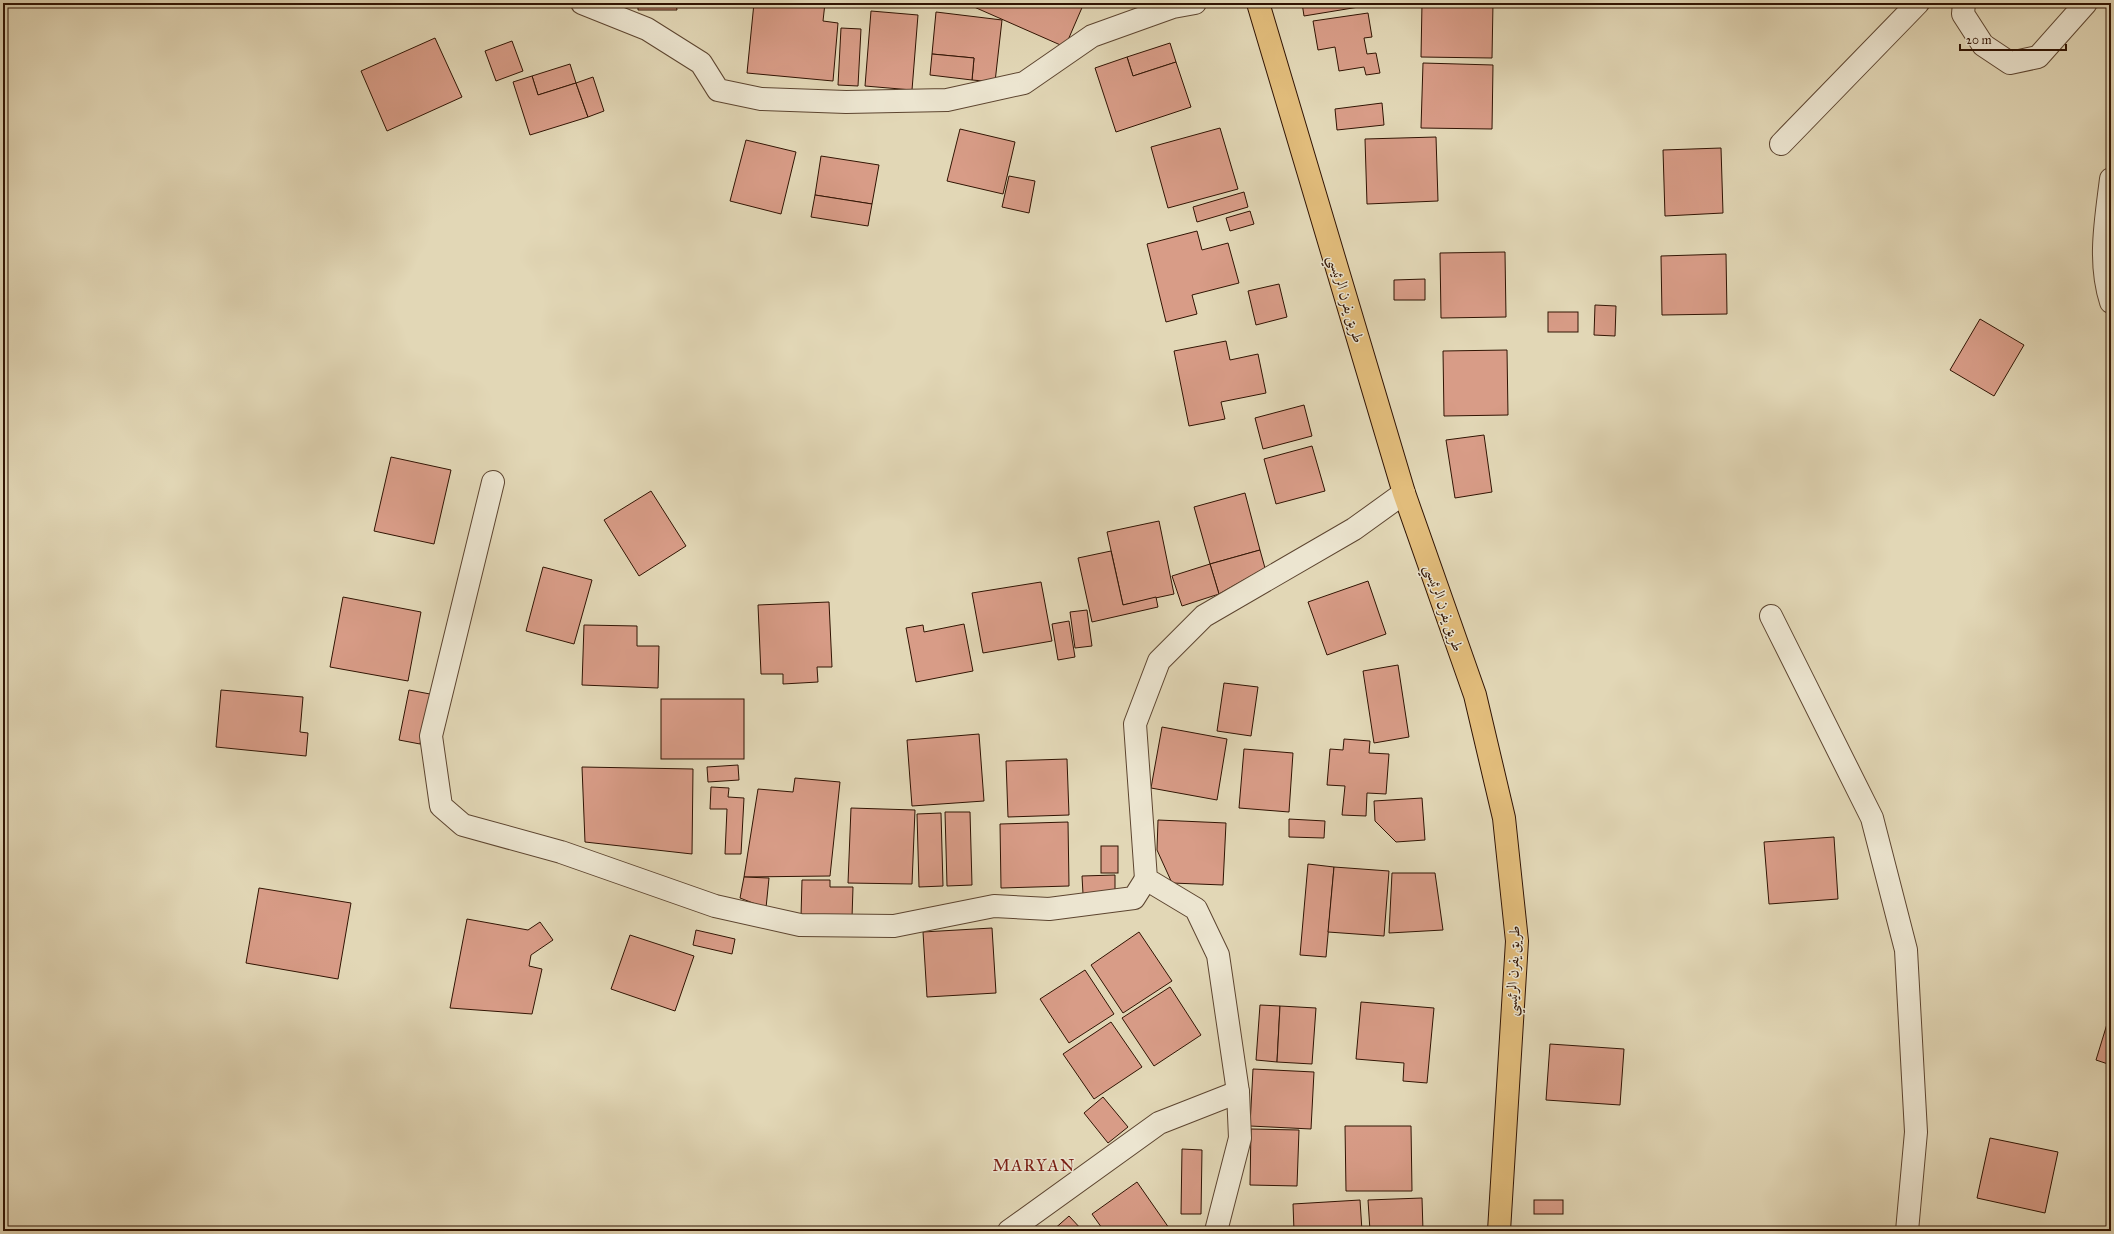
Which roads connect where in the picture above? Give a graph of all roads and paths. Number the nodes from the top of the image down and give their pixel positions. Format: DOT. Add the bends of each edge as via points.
graph roads {
  1 [pos="582,3"];
  2 [pos="1195,3"];
  3 [pos="1258,3"];
  4 [pos="1918,3"];
  5 [pos="1964,3"];
  6 [pos="2086,3"];
  7 [pos="1782,144"];
  8 [pos="2111,179"];
  9 [pos="2111,302"];
  10 [pos="492,482"];
  11 [pos="1404,493"];
  12 [pos="1771,616"];
  13 [pos="1146,879"];
  14 [pos="1238,1092"];
  15 [pos="1009,1231"];
  16 [pos="1216,1231"];
  17 [pos="1499,1231"];
  18 [pos="1907,1231"];
  1 -- 2 [label="street" via="647,29 701,63 718,90 762,99 846,102 948,100 1024,83 1092,36 1173,7"];
  3 -- 11 [label="main road, طريق يفرن الرئيسي"];
  4 -- 7 [label="street"];
  5 -- 6 [label="street" via="1964,14 1983,45 2010,63 2038,57"];
  8 -- 9 [label="street" via="2103,246"];
  10 -- 13 [label="street" via="431,736 441,806 463,825 561,852 715,906 800,925 894,926 994,906 1049,908 1134,898"];
  11 -- 13 [label="street" via="1354,529 1204,616 1159,661 1135,724"];
  11 -- 17 [label="main road, طريق يفرن الرئيسي" via="1475,695 1504,818 1517,941"];
  12 -- 18 [label="street" via="1872,818 1906,950 1916,1132"];
  13 -- 14 [label="street" via="1196,909 1218,955"];
  14 -- 15 [label="street" via="1159,1123"];
  14 -- 16 [label="street" via="1240,1138"];
}
